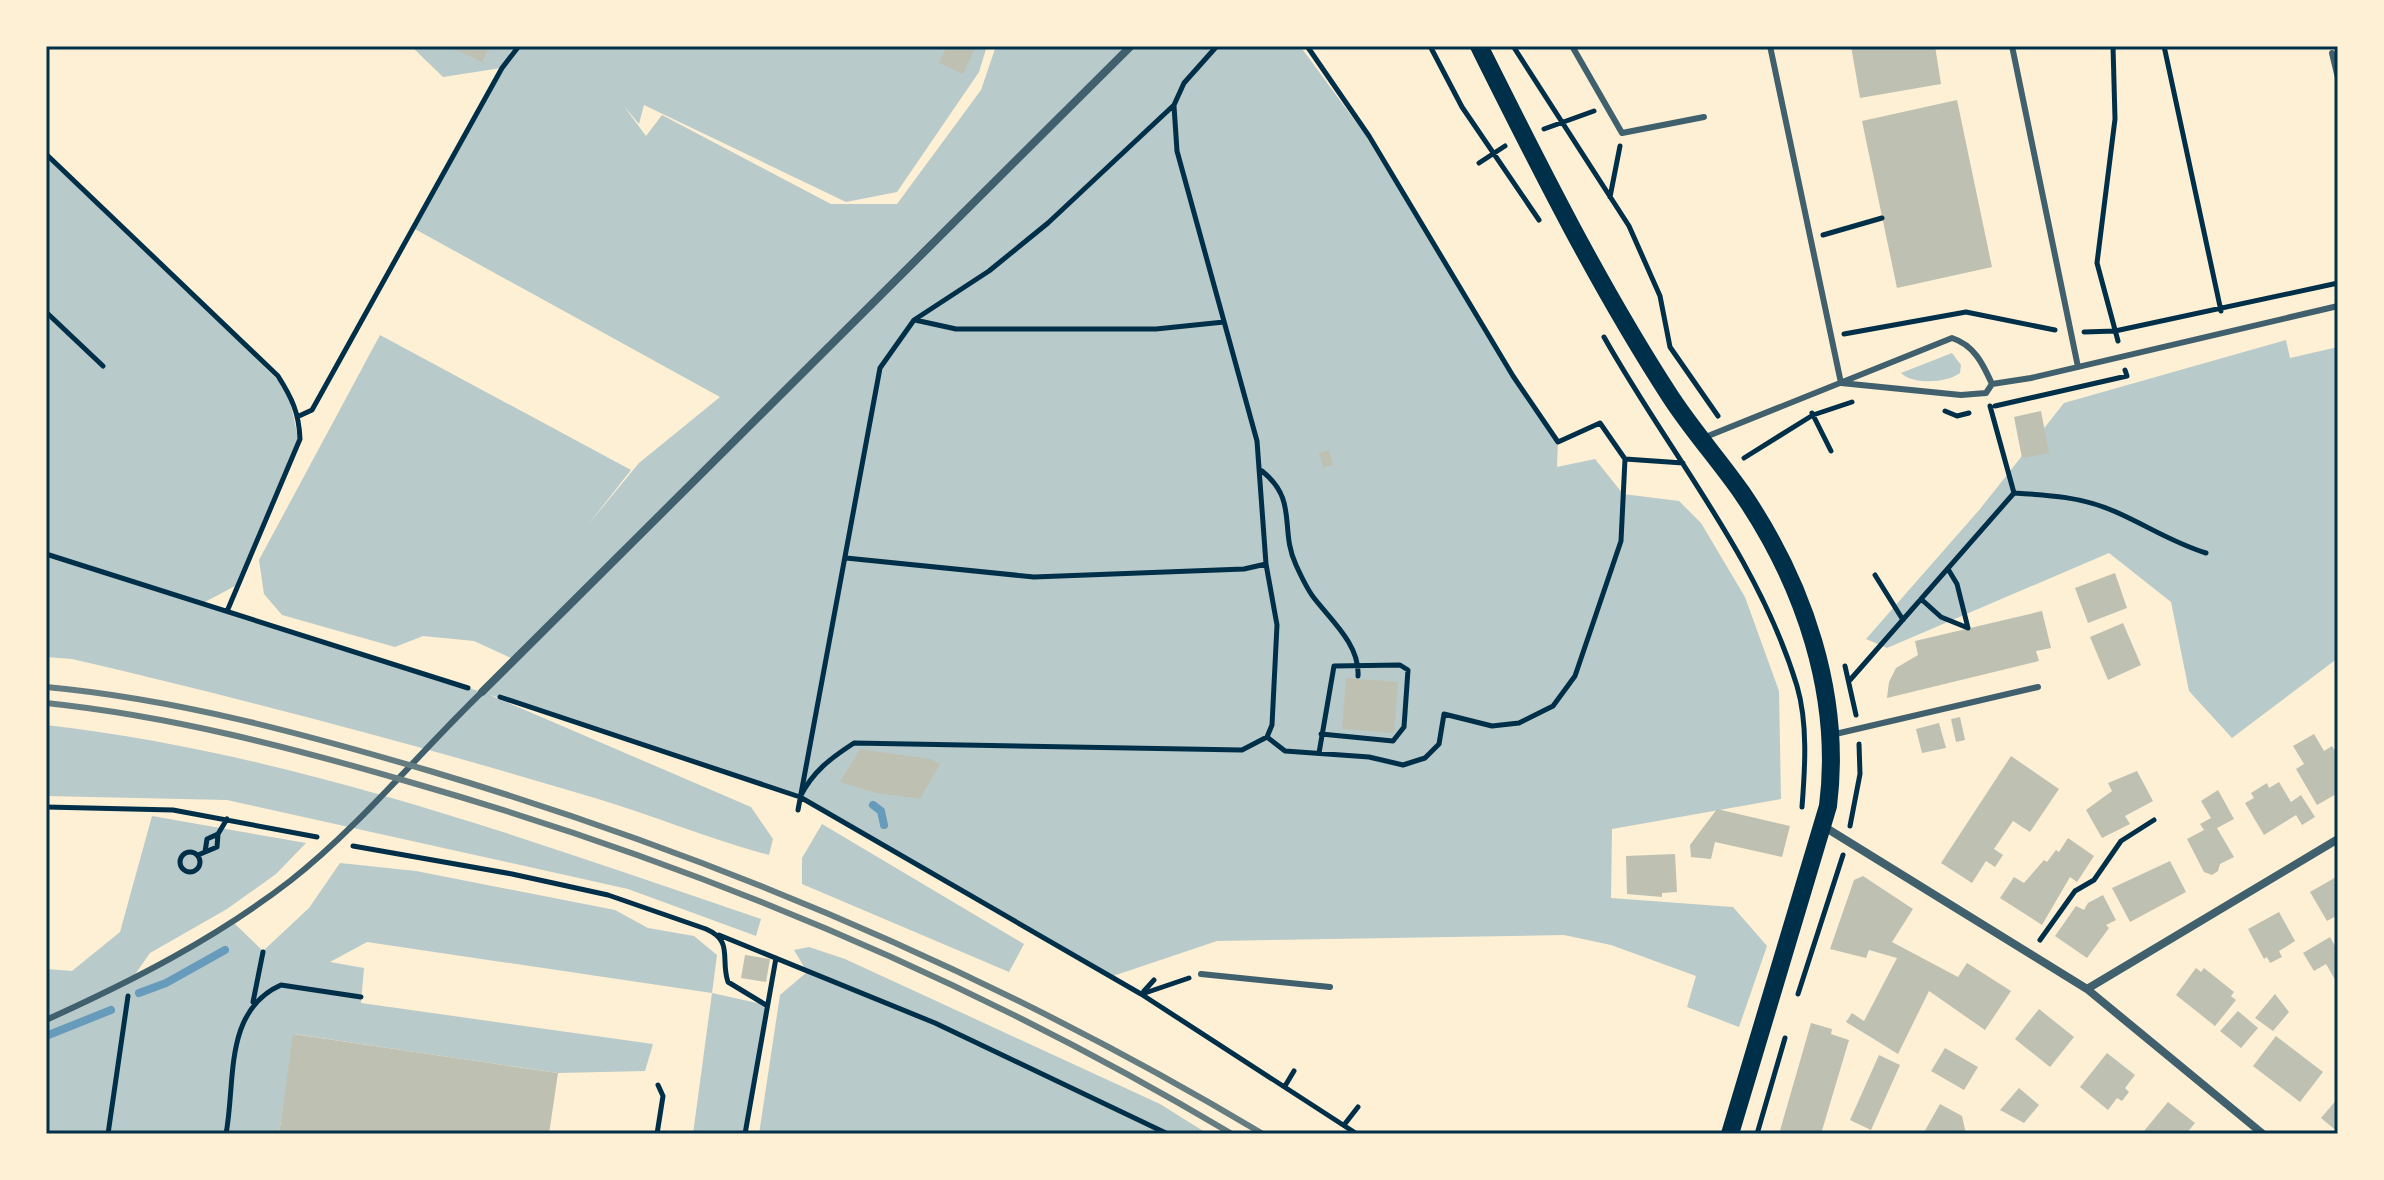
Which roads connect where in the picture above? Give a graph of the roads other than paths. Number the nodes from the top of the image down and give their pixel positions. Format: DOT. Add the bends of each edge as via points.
graph roads {
  1 [pos="1131,46"];
  2 [pos="1479,46"];
  3 [pos="1572,46"];
  4 [pos="1770,46"];
  5 [pos="2012,46"];
  6 [pos="2332,53"];
  7 [pos="2338,78"];
  8 [pos="1704,117"];
  9 [pos="2338,306"];
  10 [pos="2078,367"];
  11 [pos="1841,383"];
  12 [pos="1992,384"];
  13 [pos="1702,439"];
  14 [pos="2038,687"];
  15 [pos="482,692"];
  16 [pos="1831,735"];
  17 [pos="1823,826"];
  18 [pos="2338,839"];
  19 [pos="1201,974"];
  20 [pos="1330,987"];
  21 [pos="2087,989"];
  22 [pos="46,1020"];
  23 [pos="1730,1134"];
  24 [pos="2263,1134"];
  1 -- 15 [label="street"];
  2 -- 13 [label="main road" via="1627,324"];
  3 -- 8 [label="lane" via="1622,133"];
  4 -- 11 [label="lane"];
  5 -- 10 [label="lane"];
  6 -- 7 [label="lane"];
  9 -- 10 [label="lane"];
  10 -- 12 [label="lane"];
  11 -- 12 [label="lane" via="1961,395 1986,393"];
  11 -- 12 [label="lane" via="1952,338 1965,342"];
  11 -- 13 [label="lane"];
  13 -- 16 [label="main road" via="1773,543 1792,584 1825,681"];
  14 -- 16 [label="lane"];
  15 -- 22 [label="lane" via="332,843 234,923 130,982"];
  16 -- 17 [label="main road" via="1833,765"];
  17 -- 21 [label="street"];
  17 -- 23 [label="main road"];
  18 -- 21 [label="street"];
  19 -- 20 [label="lane"];
  21 -- 24 [label="street"];
}
